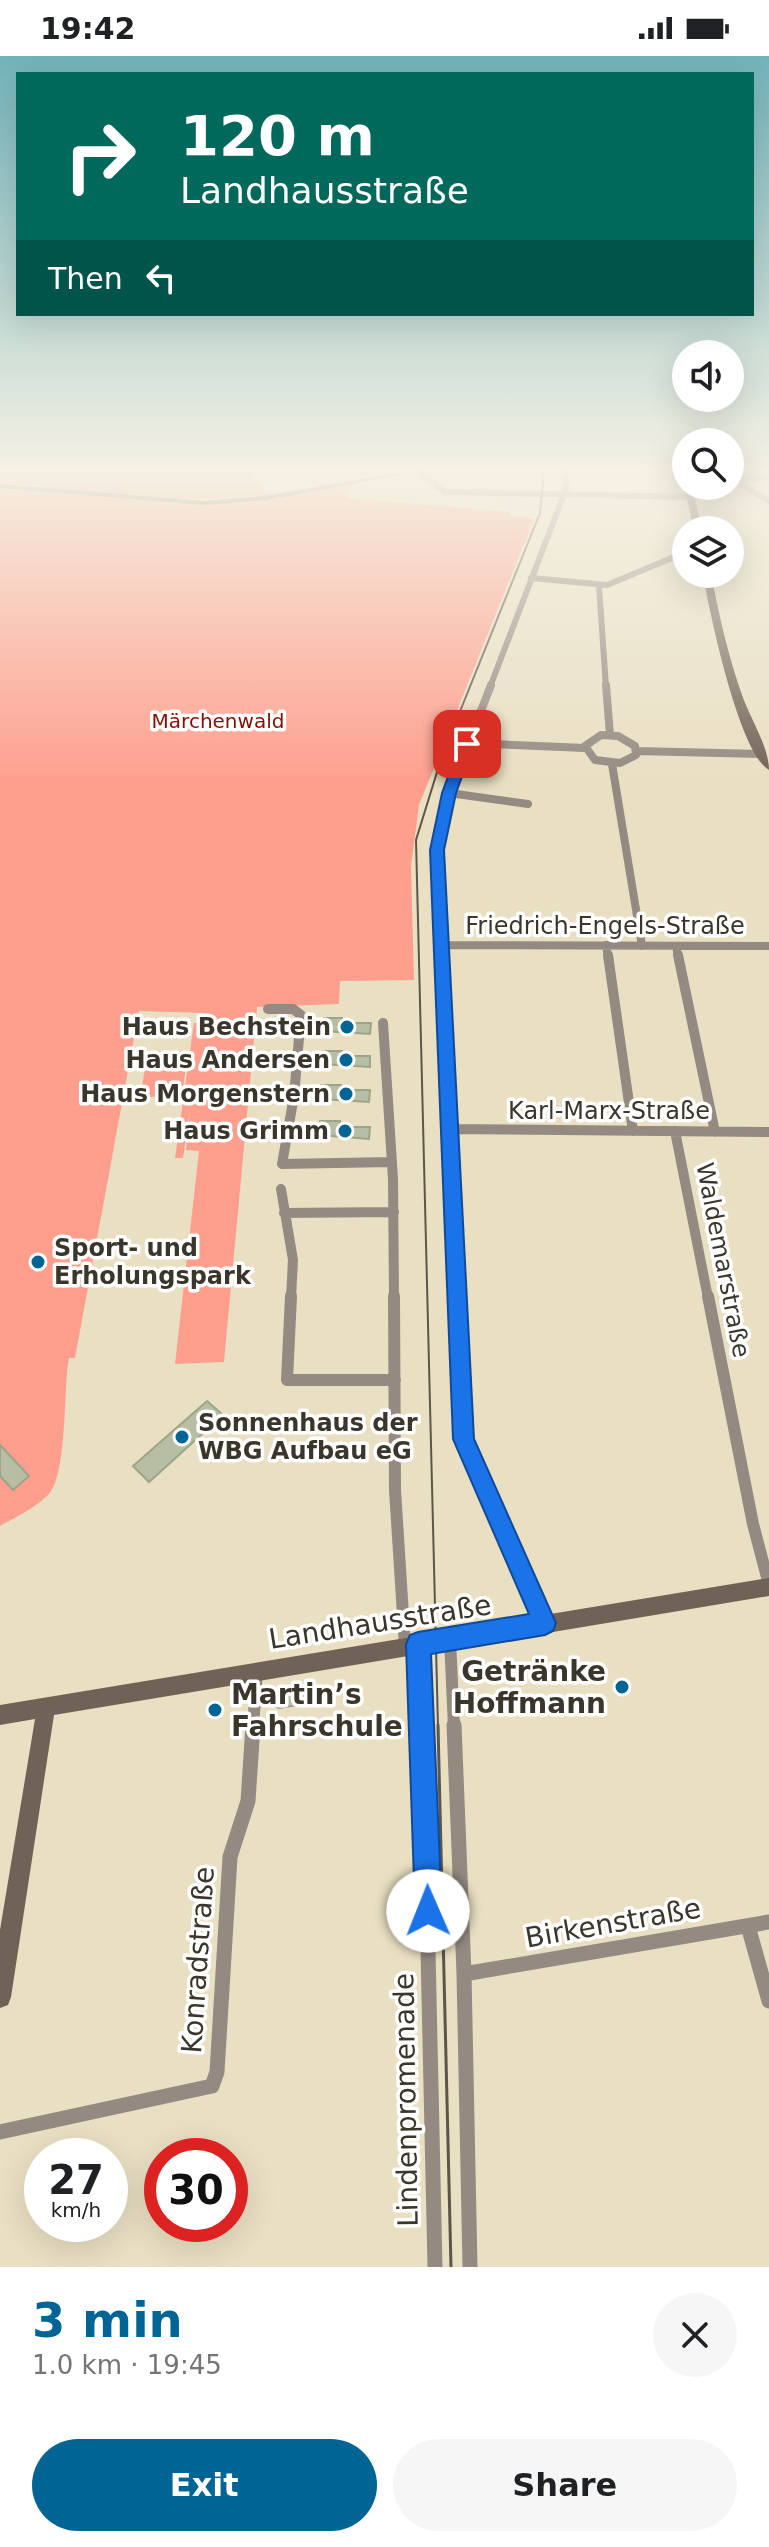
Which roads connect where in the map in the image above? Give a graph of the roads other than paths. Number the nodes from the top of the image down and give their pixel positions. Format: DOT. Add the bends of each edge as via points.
graph roads {
  1 [pos="532,575"];
  2 [pos="632,575"];
  3 [pos="531,578"];
  4 [pos="599,586"];
  5 [pos="709,588"];
  6 [pos="610,735"];
  7 [pos="467,743"];
  8 [pos="585,748"];
  9 [pos="637,751"];
  10 [pos="761,754"];
  11 [pos="612,764"];
  12 [pos="769,767"];
  13 [pos="449,793"];
  14 [pos="528,804"];
  15 [pos="440,945"];
  16 [pos="606,945"];
  17 [pos="642,946"];
  18 [pos="676,946"];
  19 [pos="769,946"];
  20 [pos="268,1009"];
  21 [pos="383,1023"];
  22 [pos="449,1129"];
  23 [pos="633,1131"];
  24 [pos="675,1131"];
  25 [pos="715,1132"];
  26 [pos="769,1132"];
  27 [pos="392,1162"];
  28 [pos="281,1189"];
  29 [pos="394,1212"];
  30 [pos="284,1213"];
  31 [pos="395,1380"];
  32 [pos="769,1586"];
  33 [pos="545,1623"];
  34 [pos="450,1639"];
  35 [pos="412,1645"];
  36 [pos="257,1671"];
  37 [pos="46,1707"];
  38 [pos="0,1715"];
  39 [pos="769,1922"];
  40 [pos="748,1926"];
  41 [pos="464,1974"];
  42 [pos="0,1997"];
  43 [pos="769,2001"];
  44 [pos="0,2132"];
  45 [pos="435,2267"];
  46 [pos="470,2267"];
  1 -- 3 [label="street"];
  2 -- 4 [label="street"];
  3 -- 4 [label="street"];
  3 -- 7 [label="street"];
  4 -- 6 [label="street"];
  5 -- 10 [label="street" via="716,627"];
  6 -- 8 [label="street" via="594,737"];
  6 -- 9 [label="street" via="631,742"];
  7 -- 8 [label="street"];
  7 -- 13 [label="street"];
  8 -- 11 [label="street" via="595,760"];
  9 -- 10 [label="street"];
  9 -- 11 [label="street" via="632,759"];
  10 -- 12 [label="street"];
  11 -- 17 [label="street"];
  13 -- 14 [label="street"];
  13 -- 15 [label="street" via="437,850"];
  15 -- 16 [label="street, Friedrich-Engels-Straße"];
  15 -- 22 [label="street"];
  16 -- 17 [label="street, Friedrich-Engels-Straße"];
  16 -- 23 [label="street"];
  17 -- 18 [label="street, Friedrich-Engels-Straße"];
  18 -- 19 [label="street, Friedrich-Engels-Straße"];
  18 -- 25 [label="street, Waldemarstraße"];
  20 -- 27 [label="street" via="293,1009 301,1015 282,1164"];
  21 -- 27 [label="street, Lindenpromenade"];
  22 -- 23 [label="street, Karl-Marx-Straße"];
  22 -- 33 [label="street" via="463,1439"];
  23 -- 24 [label="street, Karl-Marx-Straße"];
  24 -- 25 [label="street, Karl-Marx-Straße"];
  24 -- 32 [label="street, Waldemarstraße"];
  25 -- 26 [label="street, Karl-Marx-Straße"];
  27 -- 29 [label="street, Lindenpromenade"];
  28 -- 30 [label="street"];
  29 -- 30 [label="street"];
  29 -- 31 [label="street, Lindenpromenade"];
  30 -- 31 [label="street" via="293,1260 287,1380"];
  31 -- 35 [label="street, Lindenpromenade" via="397,1559"];
  32 -- 33 [label="street, Landhausstraße"];
  33 -- 34 [label="street, Landhausstraße"];
  34 -- 35 [label="street, Landhausstraße"];
  34 -- 41 [label="street"];
  35 -- 36 [label="street, Landhausstraße"];
  35 -- 45 [label="street, Lindenpromenade" via="426,1772"];
  36 -- 37 [label="street, Landhausstraße"];
  36 -- 44 [label="street, Konradstraße" via="248,1801 230,1857 212,2086"];
  37 -- 38 [label="street, Landhausstraße"];
  37 -- 42 [label="street"];
  39 -- 40 [label="street, Birkenstraße"];
  40 -- 41 [label="street, Birkenstraße"];
  40 -- 43 [label="street"];
  41 -- 46 [label="street"];
}
